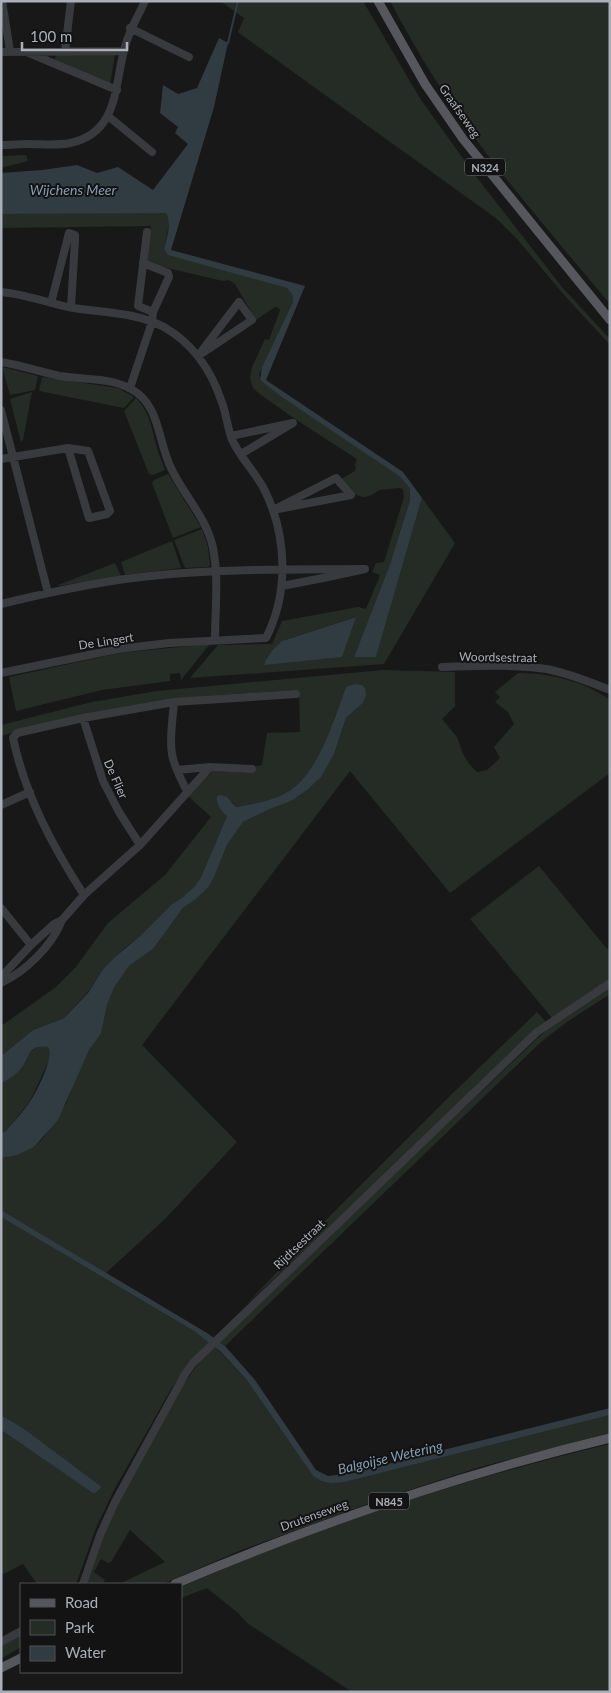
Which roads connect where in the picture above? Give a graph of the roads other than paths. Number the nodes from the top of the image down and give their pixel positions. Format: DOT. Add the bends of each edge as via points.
graph roads {
  1 [pos="2,1"];
  2 [pos="71,1"];
  3 [pos="144,1"];
  4 [pos="378,1"];
  5 [pos="130,28"];
  6 [pos="10,51"];
  7 [pos="26,51"];
  8 [pos="49,51"];
  9 [pos="65,51"];
  10 [pos="123,51"];
  11 [pos="1,52"];
  12 [pos="189,57"];
  13 [pos="48,60"];
  14 [pos="117,90"];
  15 [pos="108,116"];
  16 [pos="1,146"];
  17 [pos="152,152"];
  18 [pos="147,232"];
  19 [pos="143,263"];
  20 [pos="1,292"];
  21 [pos="51,303"];
  22 [pos="71,307"];
  23 [pos="153,312"];
  24 [pos="610,320"];
  25 [pos="152,322"];
  26 [pos="198,356"];
  27 [pos="1,362"];
  28 [pos="130,388"];
  29 [pos="1,410"];
  30 [pos="231,436"];
  31 [pos="68,448"];
  32 [pos="241,454"];
  33 [pos="14,457"];
  34 [pos="1,459"];
  35 [pos="273,510"];
  36 [pos="283,570"];
  37 [pos="216,571"];
  38 [pos="282,586"];
  39 [pos="48,593"];
  40 [pos="1,604"];
  41 [pos="215,640"];
  42 [pos="442,667"];
  43 [pos="1,673"];
  44 [pos="610,690"];
  45 [pos="296,694"];
  46 [pos="174,702"];
  47 [pos="83,718"];
  48 [pos="210,767"];
  49 [pos="252,769"];
  50 [pos="177,770"];
  51 [pos="187,791"];
  52 [pos="30,792"];
  53 [pos="1,805"];
  54 [pos="140,845"];
  55 [pos="84,895"];
  56 [pos="1,908"];
  57 [pos="62,920"];
  58 [pos="31,946"];
  59 [pos="1,978"];
  60 [pos="1,983"];
  61 [pos="610,983"];
  62 [pos="610,1438"];
  63 [pos="84,1583"];
  64 [pos="177,1583"];
  65 [pos="20,1632"];
  66 [pos="1,1642"];
  67 [pos="20,1658"];
  68 [pos="1,1668"];
  1 -- 6 [label="street"];
  2 -- 9 [label="street"];
  3 -- 5 [label="street"];
  4 -- 24 [label="main road, Graafseweg / N324" via="425,84 463,139"];
  5 -- 10 [label="street"];
  5 -- 12 [label="street"];
  6 -- 7 [label="street"];
  6 -- 11 [label="street"];
  7 -- 8 [label="street"];
  7 -- 13 [label="street"];
  8 -- 9 [label="street"];
  8 -- 13 [label="street"];
  9 -- 10 [label="street"];
  10 -- 14 [label="street"];
  13 -- 14 [label="street"];
  14 -- 15 [label="street"];
  15 -- 16 [label="street" via="90,135 72,143"];
  15 -- 17 [label="street"];
  18 -- 19 [label="street"];
  19 -- 23 [label="street" via="138,306"];
  19 -- 23 [label="street" via="168,273 169,277"];
  20 -- 21 [label="street, De Lingert"];
  21 -- 22 [label="street, De Lingert"];
  21 -- 22 [label="street" via="69,233 75,234"];
  22 -- 25 [label="street, De Lingert" via="118,312"];
  23 -- 25 [label="street"];
  25 -- 26 [label="street, De Lingert" via="183,340"];
  25 -- 28 [label="street"];
  26 -- 26 [label="street" via="204,348 239,302 252,320"];
  26 -- 30 [label="street, De Lingert" via="222,400"];
  27 -- 28 [label="street"];
  28 -- 37 [label="street" via="147,402 171,470 206,526 214,550"];
  29 -- 33 [label="street"];
  30 -- 32 [label="street, De Lingert"];
  30 -- 32 [label="street" via="293,423"];
  31 -- 31 [label="street" via="89,518 107,514 110,511 88,452"];
  31 -- 33 [label="street"];
  32 -- 35 [label="street, De Lingert" via="258,478"];
  33 -- 34 [label="street"];
  33 -- 39 [label="street"];
  35 -- 35 [label="street" via="336,478 351,495 312,502"];
  35 -- 36 [label="street, De Lingert"];
  36 -- 37 [label="street"];
  36 -- 38 [label="street, De Lingert"];
  36 -- 38 [label="street" via="365,569"];
  37 -- 39 [label="street" via="124,579"];
  37 -- 41 [label="street"];
  38 -- 41 [label="street, De Lingert" via="266,638"];
  39 -- 40 [label="street"];
  41 -- 43 [label="street, De Lingert" via="118,649"];
  42 -- 44 [label="street, Woordsestraat" via="548,669"];
  45 -- 46 [label="street"];
  46 -- 47 [label="street"];
  46 -- 50 [label="street" via="171,737"];
  47 -- 52 [label="street" via="16,733 16,752"];
  47 -- 54 [label="street, De Flier" via="103,781"];
  48 -- 49 [label="street"];
  48 -- 50 [label="street"];
  48 -- 51 [label="street"];
  50 -- 51 [label="street"];
  51 -- 54 [label="street"];
  52 -- 53 [label="street"];
  52 -- 55 [label="street" via="61,860"];
  54 -- 55 [label="street"];
  55 -- 57 [label="street"];
  56 -- 58 [label="street"];
  57 -- 58 [label="street"];
  57 -- 60 [label="street" via="37,958"];
  58 -- 59 [label="street"];
  61 -- 63 [label="street, Rijdtsestraat" via="538,1032 210,1344 185,1374 115,1502"];
  62 -- 64 [label="main road, Drutenseweg / N845" via="496,1468 375,1506"];
  65 -- 66 [label="street"];
  67 -- 68 [label="main road"];
}
